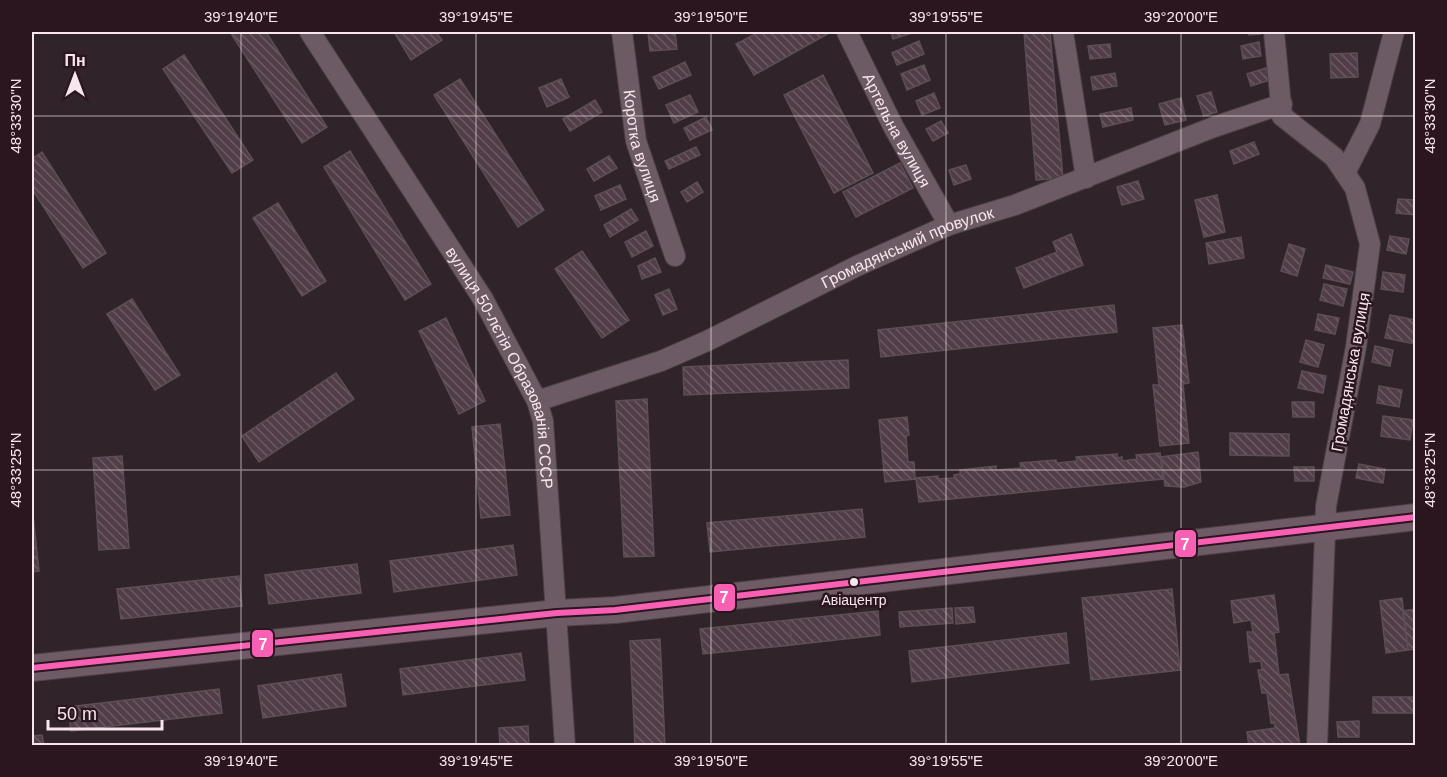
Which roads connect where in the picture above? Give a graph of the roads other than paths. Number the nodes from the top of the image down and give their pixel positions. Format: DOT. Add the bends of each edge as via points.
graph roads {
  1 [pos="310,32"];
  2 [pos="622,32"];
  3 [pos="848,32"];
  4 [pos="1063,32"];
  5 [pos="1274,32"];
  6 [pos="1394,32"];
  7 [pos="1282,104"];
  8 [pos="1345,173"];
  9 [pos="1086,178"];
  10 [pos="949,225"];
  11 [pos="675,256"];
  12 [pos="537,401"];
  13 [pos="1416,517"];
  14 [pos="1326,526"];
  15 [pos="557,613"];
  16 [pos="32,669"];
  17 [pos="565,746"];
  18 [pos="1317,746"];
  1 -- 12 [label="street, вулиця 50-лєтія Образованія СССР" via="483,300"];
  2 -- 11 [label="street, Коротка вулиця" via="636,141"];
  3 -- 10 [label="street, Артельна вулиця" via="893,126"];
  4 -- 9 [label="street"];
  5 -- 7 [label="street, Громадянська вулиця"];
  6 -- 8 [label="street" via="1370,124"];
  7 -- 8 [label="street, Громадянська вулиця" via="1282,116 1334,157"];
  7 -- 9 [label="street, Громадянський провулок"];
  8 -- 14 [label="street, Громадянська вулиця" via="1355,188 1370,244 1356,347 1326,506"];
  9 -- 10 [label="street, Громадянський провулок"];
  10 -- 12 [label="street, Громадянський провулок" via="661,361"];
  12 -- 15 [label="street, вулиця 50-лєтія Образованія СССР" via="543,421"];
  13 -- 14 [label="main road"];
  14 -- 15 [label="main road" via="615,610"];
  14 -- 18 [label="street, Громадянська вулиця"];
  15 -- 16 [label="main road"];
  15 -- 17 [label="street, вулиця 50-лєтія Образованія СССР"];
}
